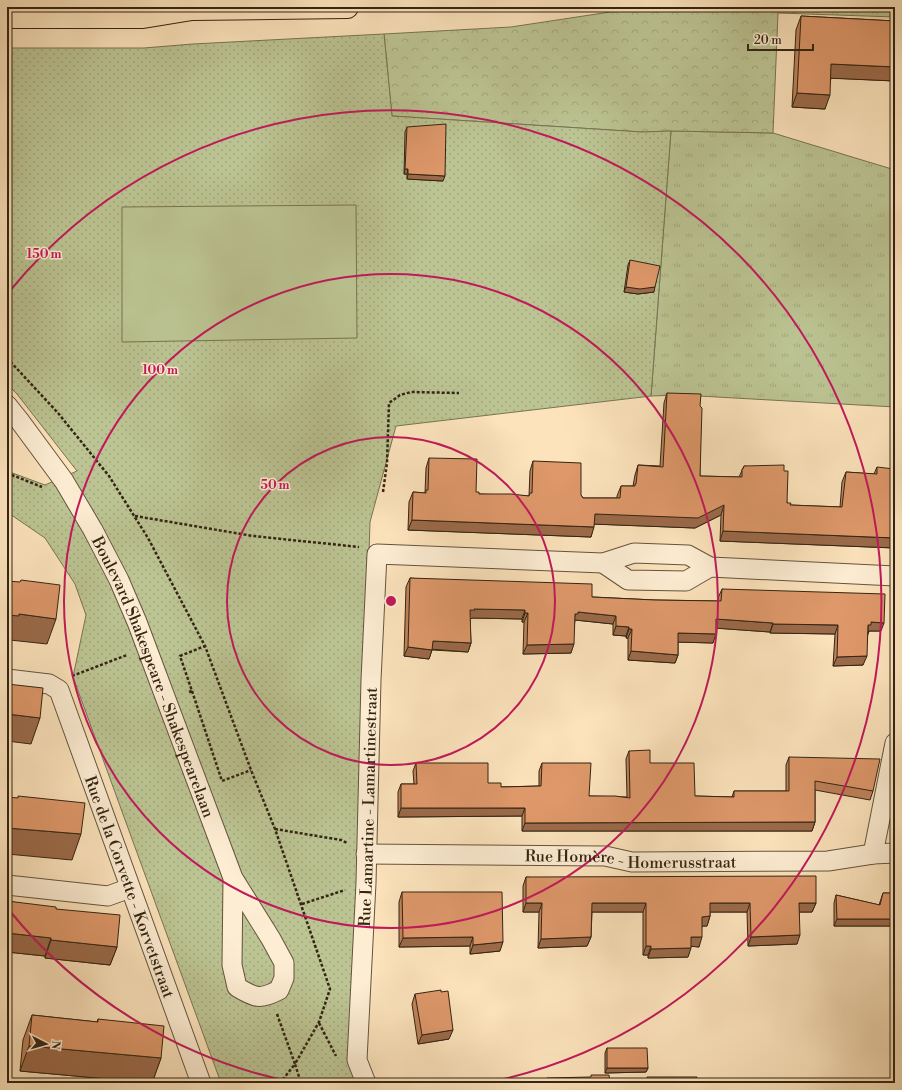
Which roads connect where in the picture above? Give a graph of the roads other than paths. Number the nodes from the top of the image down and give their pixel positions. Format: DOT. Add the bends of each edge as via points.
graph roads {
  1 [pos="348,7"];
  2 [pos="185,8"];
  3 [pos="7,17"];
  4 [pos="7,406"];
  5 [pos="603,563"];
  6 [pos="710,568"];
  7 [pos="895,576"];
  8 [pos="7,679"];
  9 [pos="895,743"];
  10 [pos="895,853"];
  11 [pos="366,854"];
  12 [pos="873,854"];
  13 [pos="233,878"];
  14 [pos="7,885"];
  15 [pos="130,888"];
  16 [pos="201,1083"];
  17 [pos="366,1083"];
  1 -- 2 [label="highway"];
  2 -- 3 [label="highway" via="143,16"];
  4 -- 13 [label="street, Boulevard Shakespeare - Shakespearelaan" via="64,481 120,580"];
  5 -- 6 [label="street" via="634,553 688,555"];
  5 -- 6 [label="street" via="628,580 686,581"];
  5 -- 11 [label="street, Rue Lamartine - Lamartinestraat" via="377,557"];
  6 -- 7 [label="street"];
  8 -- 15 [label="street, Rue de la Corvette - Korvetstraat" via="49,684 59,690"];
  9 -- 12 [label="street"];
  10 -- 12 [label="street, Rue Homère - Homerusstraat"];
  11 -- 12 [label="street, Rue Homère - Homerusstraat" via="605,856 632,862 648,862 828,861"];
  11 -- 17 [label="street, Rue Lamartine - Lamartinestraat" via="357,1060"];
  13 -- 13 [label="street, Boulevard Shakespeare - Shakespearelaan" via="232,965 237,987 251,996 263,997 279,990 284,978 284,964"];
  14 -- 15 [label="street" via="108,896"];
  15 -- 16 [label="street, Rue de la Corvette - Korvetstraat"];
}
